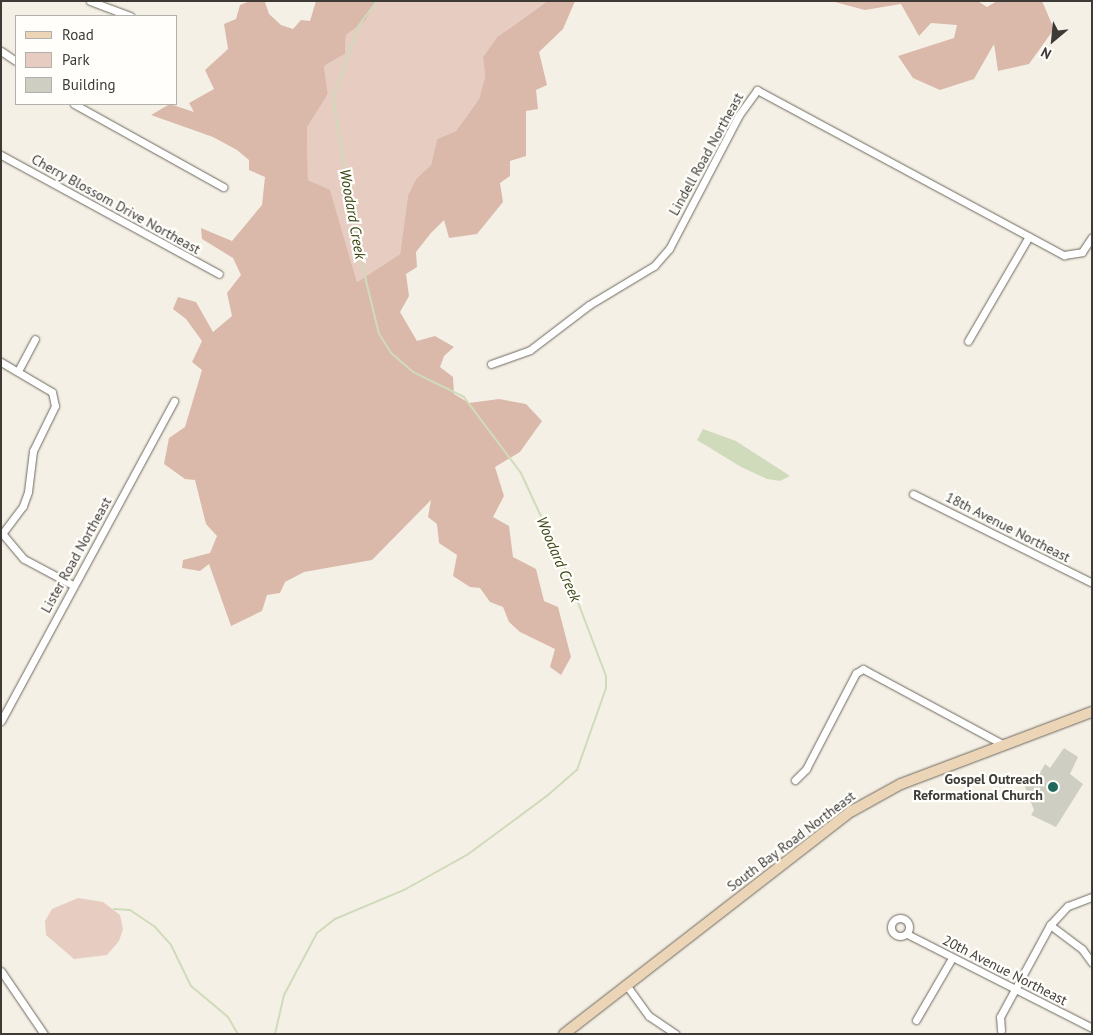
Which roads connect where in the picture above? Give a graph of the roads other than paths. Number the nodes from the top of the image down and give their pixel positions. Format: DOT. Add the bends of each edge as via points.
graph roads {
  1 [pos="90,1"];
  2 [pos="127,15"];
  3 [pos="1,51"];
  4 [pos="15,59"];
  5 [pos="76,105"];
  6 [pos="1,155"];
  7 [pos="223,187"];
  8 [pos="1029,236"];
  9 [pos="1092,237"];
  10 [pos="218,274"];
  11 [pos="35,340"];
  12 [pos="968,341"];
  13 [pos="1,362"];
  14 [pos="491,364"];
  15 [pos="18,371"];
  16 [pos="174,401"];
  17 [pos="913,494"];
  18 [pos="2,534"];
  19 [pos="1092,583"];
  20 [pos="73,585"];
  21 [pos="1092,712"];
  22 [pos="1,721"];
  23 [pos="1004,745"];
  24 [pos="795,780"];
  25 [pos="1092,897"];
  26 [pos="1050,925"];
  27 [pos="907,934"];
  28 [pos="952,958"];
  29 [pos="1092,963"];
  30 [pos="1,971"];
  31 [pos="627,986"];
  32 [pos="1015,989"];
  33 [pos="916,1020"];
  34 [pos="1092,1028"];
  35 [pos="1001,1030"];
  36 [pos="44,1034"];
  37 [pos="564,1034"];
  38 [pos="676,1034"];
  1 -- 2 [label="street"];
  3 -- 4 [label="street"];
  5 -- 7 [label="street"];
  6 -- 10 [label="street, Cherry Blossom Drive Northeast"];
  8 -- 9 [label="street, Lindell Road Northeast" via="1071,256 1082,252"];
  8 -- 12 [label="street"];
  8 -- 14 [label="street, Lindell Road Northeast" via="757,90 739,115 669,249 654,266 589,305 530,350"];
  11 -- 15 [label="street"];
  13 -- 15 [label="street"];
  15 -- 18 [label="street" via="55,398 54,411 33,452 28,492"];
  16 -- 20 [label="street, Lister Road Northeast"];
  17 -- 19 [label="street, 18th Avenue Northeast"];
  18 -- 20 [label="street" via="24,559"];
  20 -- 22 [label="street, Lister Road Northeast"];
  21 -- 23 [label="street, South Bay Road Northeast"];
  23 -- 24 [label="street" via="884,677 863,669 856,673 806,768"];
  23 -- 31 [label="street, South Bay Road Northeast" via="901,784 852,811"];
  25 -- 26 [label="street" via="1068,906"];
  26 -- 29 [label="street" via="1082,949"];
  26 -- 32 [label="street"];
  27 -- 28 [label="street, 20th Avenue Northeast"];
  28 -- 32 [label="street, 20th Avenue Northeast"];
  28 -- 33 [label="street"];
  30 -- 36 [label="street"];
  31 -- 37 [label="street, South Bay Road Northeast"];
  31 -- 38 [label="street" via="649,1016"];
  32 -- 34 [label="street, 20th Avenue Northeast"];
  32 -- 35 [label="street" via="1000,1017"];
}
